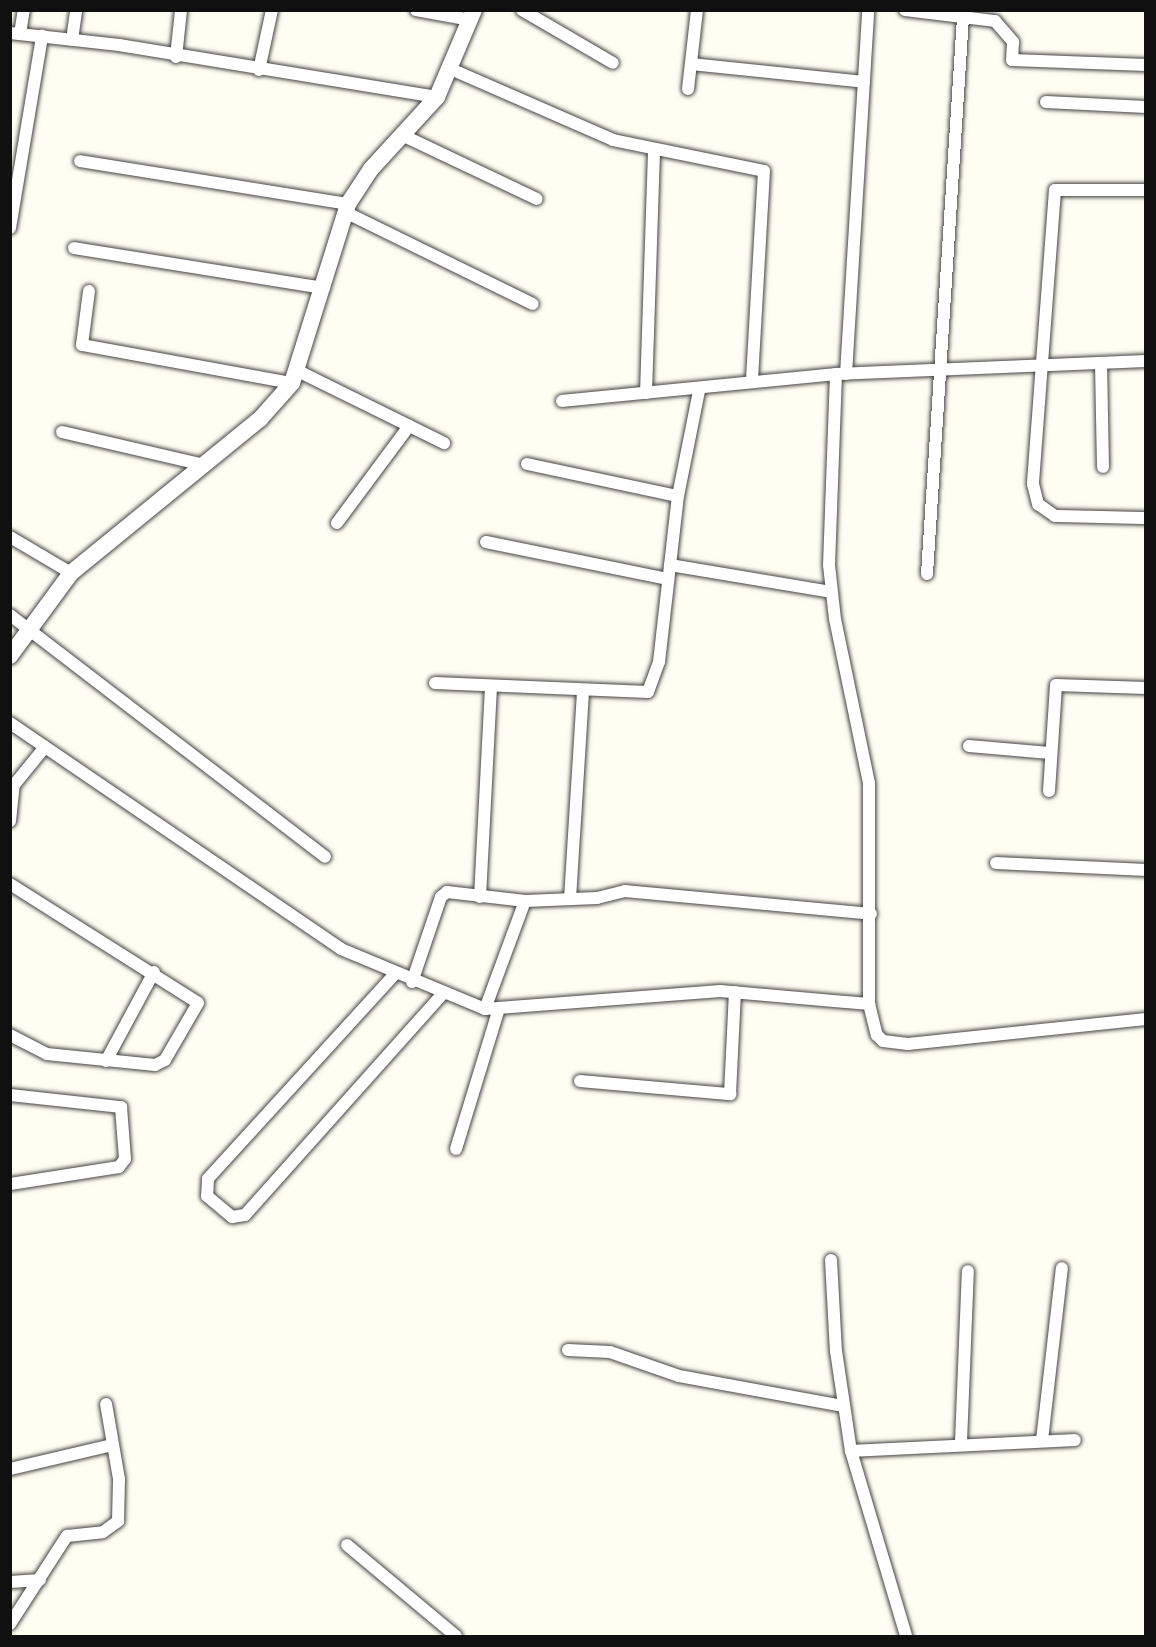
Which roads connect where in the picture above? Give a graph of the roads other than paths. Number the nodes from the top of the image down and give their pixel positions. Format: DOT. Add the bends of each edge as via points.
graph roads {
  1 [pos="24,10"];
  2 [pos="76,10"];
  3 [pos="181,10"];
  4 [pos="272,10"];
  5 [pos="416,10"];
  6 [pos="522,10"];
  7 [pos="697,10"];
  8 [pos="868,10"];
  9 [pos="905,10"];
  10 [pos="473,15"];
  11 [pos="995,16"];
  12 [pos="963,17"];
  13 [pos="15,34"];
  14 [pos="42,36"];
  15 [pos="72,40"];
  16 [pos="176,57"];
  17 [pos="613,63"];
  18 [pos="691,64"];
  19 [pos="1146,65"];
  20 [pos="259,70"];
  21 [pos="453,70"];
  22 [pos="864,82"];
  23 [pos="688,89"];
  24 [pos="437,97"];
  25 [pos="1046,102"];
  26 [pos="1146,107"];
  27 [pos="402,135"];
  28 [pos="654,152"];
  29 [pos="80,160"];
  30 [pos="1146,190"];
  31 [pos="537,199"];
  32 [pos="347,208"];
  33 [pos="10,228"];
  34 [pos="74,248"];
  35 [pos="324,288"];
  36 [pos="89,291"];
  37 [pos="533,304"];
  38 [pos="1146,361"];
  39 [pos="1101,363"];
  40 [pos="1040,367"];
  41 [pos="936,370"];
  42 [pos="841,374"];
  43 [pos="295,377"];
  44 [pos="752,382"];
  45 [pos="699,391"];
  46 [pos="645,393"];
  47 [pos="562,401"];
  48 [pos="410,426"];
  49 [pos="62,432"];
  50 [pos="444,443"];
  51 [pos="527,464"];
  52 [pos="204,465"];
  53 [pos="1102,467"];
  54 [pos="678,496"];
  55 [pos="1146,518"];
  56 [pos="337,523"];
  57 [pos="10,537"];
  58 [pos="486,542"];
  59 [pos="670,565"];
  60 [pos="71,573"];
  61 [pos="927,574"];
  62 [pos="668,579"];
  63 [pos="831,592"];
  64 [pos="10,615"];
  65 [pos="28,626"];
  66 [pos="10,656"];
  67 [pos="435,683"];
  68 [pos="491,687"];
  69 [pos="1146,687"];
  70 [pos="583,692"];
  71 [pos="10,723"];
  72 [pos="969,746"];
  73 [pos="45,747"];
  74 [pos="1050,753"];
  75 [pos="1048,791"];
  76 [pos="10,821"];
  77 [pos="325,857"];
  78 [pos="996,863"];
  79 [pos="1146,870"];
  80 [pos="10,884"];
  81 [pos="480,897"];
  82 [pos="570,899"];
  83 [pos="525,901"];
  84 [pos="871,914"];
  85 [pos="154,972"];
  86 [pos="394,975"];
  87 [pos="412,982"];
  88 [pos="735,992"];
  89 [pos="442,995"];
  90 [pos="868,1004"];
  91 [pos="485,1009"];
  92 [pos="498,1012"];
  93 [pos="1146,1020"];
  94 [pos="10,1035"];
  95 [pos="106,1061"];
  96 [pos="580,1081"];
  97 [pos="10,1095"];
  98 [pos="456,1149"];
  99 [pos="10,1184"];
  100 [pos="831,1260"];
  101 [pos="1062,1268"];
  102 [pos="968,1271"];
  103 [pos="568,1350"];
  104 [pos="106,1404"];
  105 [pos="842,1406"];
  106 [pos="1042,1440"];
  107 [pos="1075,1440"];
  108 [pos="961,1442"];
  109 [pos="112,1445"];
  110 [pos="851,1451"];
  111 [pos="10,1469"];
  112 [pos="347,1545"];
  113 [pos="40,1580"];
  114 [pos="10,1582"];
  115 [pos="10,1624"];
  116 [pos="456,1636"];
  117 [pos="906,1636"];
  1 -- 13 [label="street"];
  2 -- 15 [label="street"];
  3 -- 16 [label="street"];
  4 -- 20 [label="street"];
  5 -- 10 [label="street"];
  6 -- 17 [label="street"];
  7 -- 18 [label="street"];
  8 -- 22 [label="street"];
  9 -- 12 [label="street"];
  10 -- 21 [label="street"];
  11 -- 12 [label="street"];
  11 -- 19 [label="street" via="1013,42 1012,60"];
  12 -- 41 [label="street"];
  13 -- 14 [label="street"];
  14 -- 15 [label="street"];
  14 -- 33 [label="street"];
  15 -- 16 [label="street"];
  16 -- 20 [label="street"];
  18 -- 22 [label="street"];
  18 -- 23 [label="street"];
  20 -- 24 [label="street"];
  21 -- 24 [label="street"];
  21 -- 28 [label="street"];
  22 -- 42 [label="street"];
  24 -- 27 [label="street"];
  25 -- 26 [label="street"];
  27 -- 31 [label="street"];
  27 -- 32 [label="street"];
  28 -- 44 [label="street" via="764,171"];
  28 -- 46 [label="street"];
  29 -- 32 [label="street"];
  30 -- 40 [label="street" via="1055,190"];
  32 -- 35 [label="street"];
  32 -- 37 [label="street"];
  34 -- 35 [label="street"];
  35 -- 43 [label="street"];
  36 -- 43 [label="street" via="82,345"];
  38 -- 39 [label="street"];
  39 -- 40 [label="street"];
  39 -- 53 [label="street"];
  40 -- 41 [label="street"];
  40 -- 55 [label="street" via="1033,484 1038,504 1055,516"];
  41 -- 42 [label="street"];
  41 -- 61 [label="street"];
  42 -- 44 [label="street"];
  42 -- 63 [label="street"];
  43 -- 48 [label="street"];
  43 -- 52 [label="street" via="260,419"];
  44 -- 45 [label="street"];
  45 -- 46 [label="street"];
  45 -- 54 [label="street"];
  46 -- 47 [label="street"];
  48 -- 50 [label="street"];
  48 -- 56 [label="street"];
  49 -- 52 [label="street"];
  51 -- 54 [label="street"];
  52 -- 60 [label="street"];
  54 -- 59 [label="street"];
  57 -- 60 [label="street"];
  58 -- 62 [label="street"];
  59 -- 62 [label="street"];
  59 -- 63 [label="street"];
  60 -- 65 [label="street"];
  62 -- 70 [label="street" via="654,684 640,696"];
  63 -- 84 [label="street" via="865,750"];
  64 -- 65 [label="street"];
  65 -- 66 [label="street"];
  65 -- 77 [label="street"];
  67 -- 68 [label="street"];
  68 -- 70 [label="street"];
  68 -- 81 [label="street"];
  69 -- 74 [label="street" via="1056,685"];
  70 -- 82 [label="street"];
  71 -- 73 [label="street"];
  72 -- 74 [label="street"];
  73 -- 76 [label="street" via="14,785"];
  73 -- 86 [label="street" via="304,925"];
  74 -- 75 [label="street"];
  78 -- 79 [label="street"];
  80 -- 85 [label="street"];
  81 -- 83 [label="street"];
  81 -- 87 [label="street" via="443,894"];
  82 -- 83 [label="street"];
  82 -- 84 [label="street" via="625,891"];
  83 -- 91 [label="street"];
  84 -- 90 [label="street"];
  85 -- 95 [label="street"];
  85 -- 95 [label="street" via="197,998 195,1011 165,1060 155,1065"];
  86 -- 87 [label="street"];
  86 -- 89 [label="street" via="208,1179 207,1196 232,1217 245,1215"];
  87 -- 89 [label="street"];
  88 -- 90 [label="street"];
  88 -- 92 [label="street"];
  88 -- 96 [label="street" via="730,1094"];
  89 -- 91 [label="street"];
  90 -- 93 [label="street" via="877,1035 896,1044"];
  91 -- 92 [label="street"];
  92 -- 98 [label="street"];
  94 -- 95 [label="street" via="47,1054"];
  97 -- 99 [label="street" via="121,1107 126,1159 119,1167"];
  100 -- 105 [label="street"];
  101 -- 106 [label="street"];
  102 -- 108 [label="street"];
  103 -- 105 [label="street" via="609,1352 680,1376"];
  104 -- 109 [label="street"];
  105 -- 110 [label="street"];
  106 -- 107 [label="street"];
  106 -- 108 [label="street"];
  108 -- 110 [label="street"];
  109 -- 111 [label="street"];
  109 -- 113 [label="street" via="119,1479 118,1521 103,1532 68,1536"];
  110 -- 117 [label="street"];
  112 -- 116 [label="street"];
  113 -- 114 [label="street"];
  113 -- 115 [label="street"];
}
